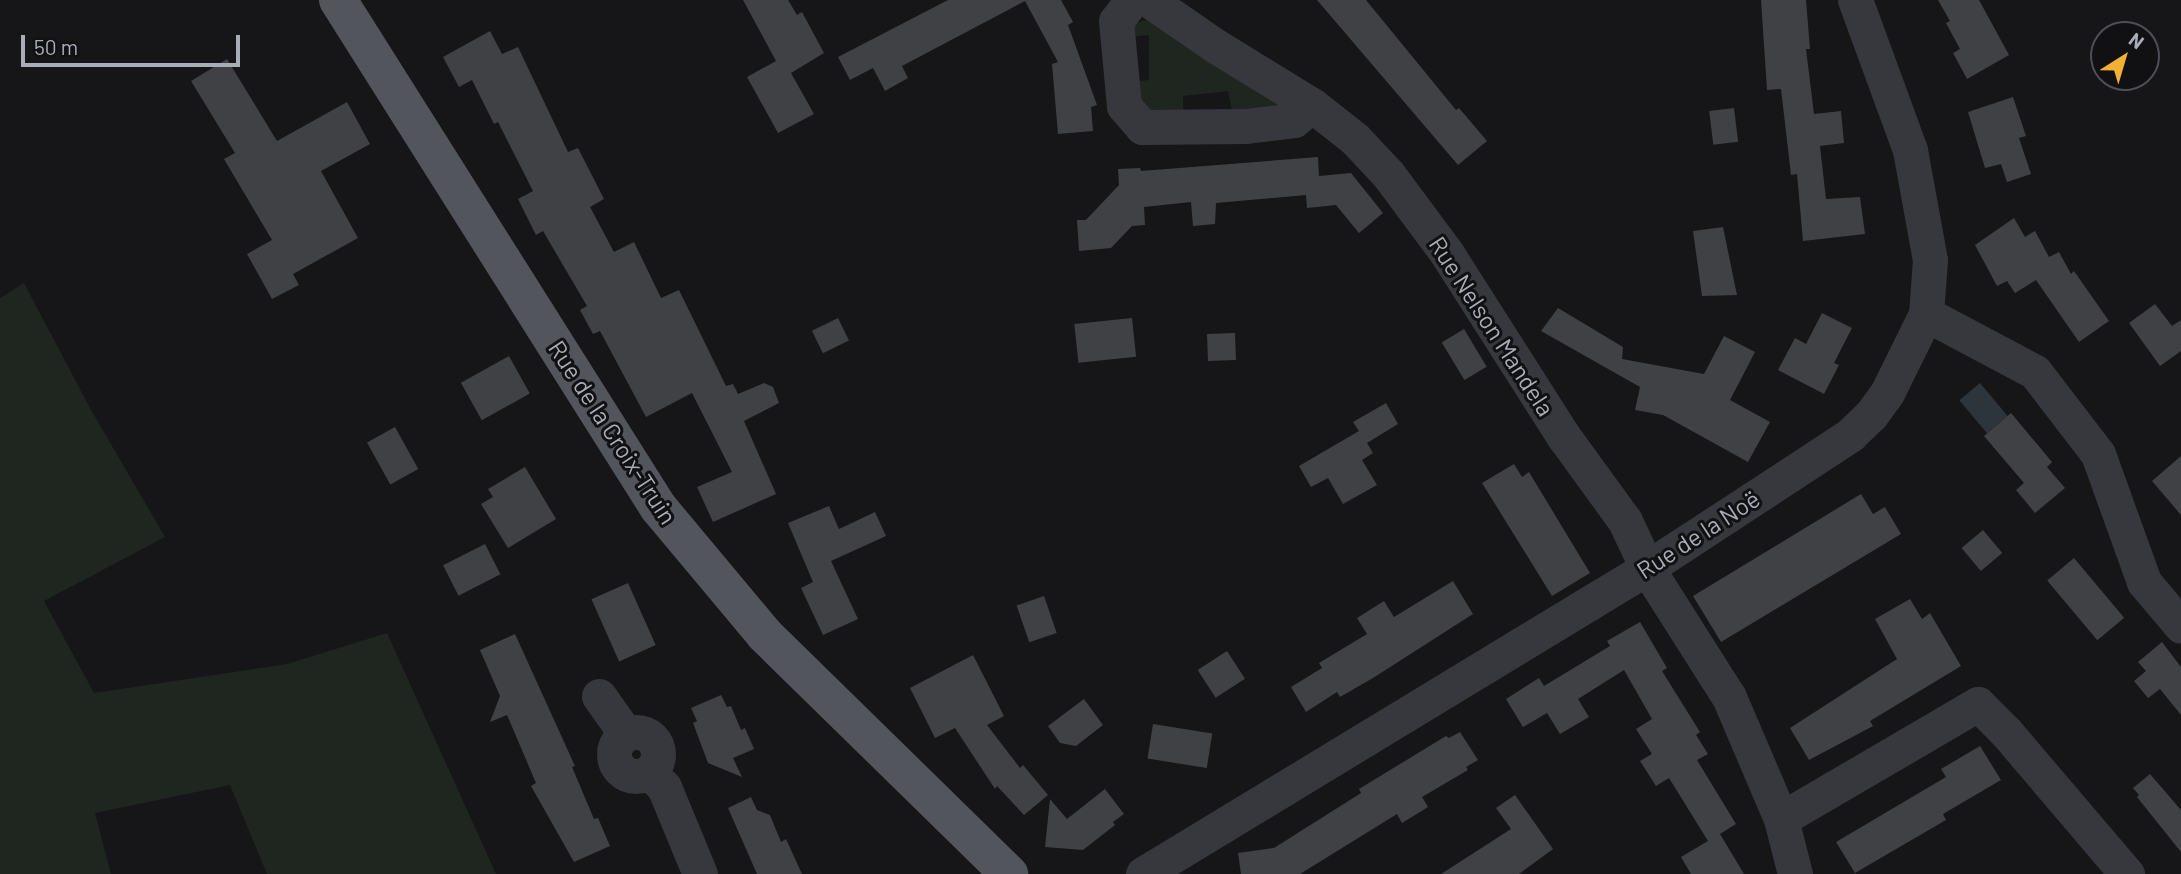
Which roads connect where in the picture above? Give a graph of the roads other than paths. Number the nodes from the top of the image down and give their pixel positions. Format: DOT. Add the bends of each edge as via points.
graph roads {
  1 [pos="338,0"];
  2 [pos="1132,0"];
  3 [pos="1149,0"];
  4 [pos="1855,0"];
  5 [pos="1312,104"];
  6 [pos="1926,314"];
  7 [pos="1647,568"];
  8 [pos="2181,626"];
  9 [pos="599,696"];
  10 [pos="1781,819"];
  11 [pos="700,874"];
  12 [pos="1009,874"];
  13 [pos="1143,874"];
  14 [pos="1795,874"];
  15 [pos="2127,874"];
  1 -- 12 [label="main road, Rue de la Croix-Truin" via="658,507 765,635"];
  2 -- 5 [label="street" via="1116,21 1124,106 1142,127 1246,127 1294,120"];
  3 -- 5 [label="street, Rue Nelson Mandela"];
  4 -- 6 [label="street, Rue de la Noë" via="1910,150 1930,260"];
  5 -- 7 [label="street, Rue Nelson Mandela" via="1388,174 1446,252 1564,437 1625,520"];
  6 -- 7 [label="street, Rue de la Noë" via="1887,393 1850,435"];
  6 -- 8 [label="street" via="2035,372 2098,454 2144,582"];
  7 -- 10 [label="street, Rue Nelson Mandela" via="1729,696"];
  7 -- 13 [label="street, Rue de la Noë"];
  9 -- 11 [label="street" via="626,734 614,751 617,765 635,776 649,772 664,787"];
  10 -- 14 [label="street, Rue Nelson Mandela"];
  10 -- 15 [label="street" via="1978,704"];
}
